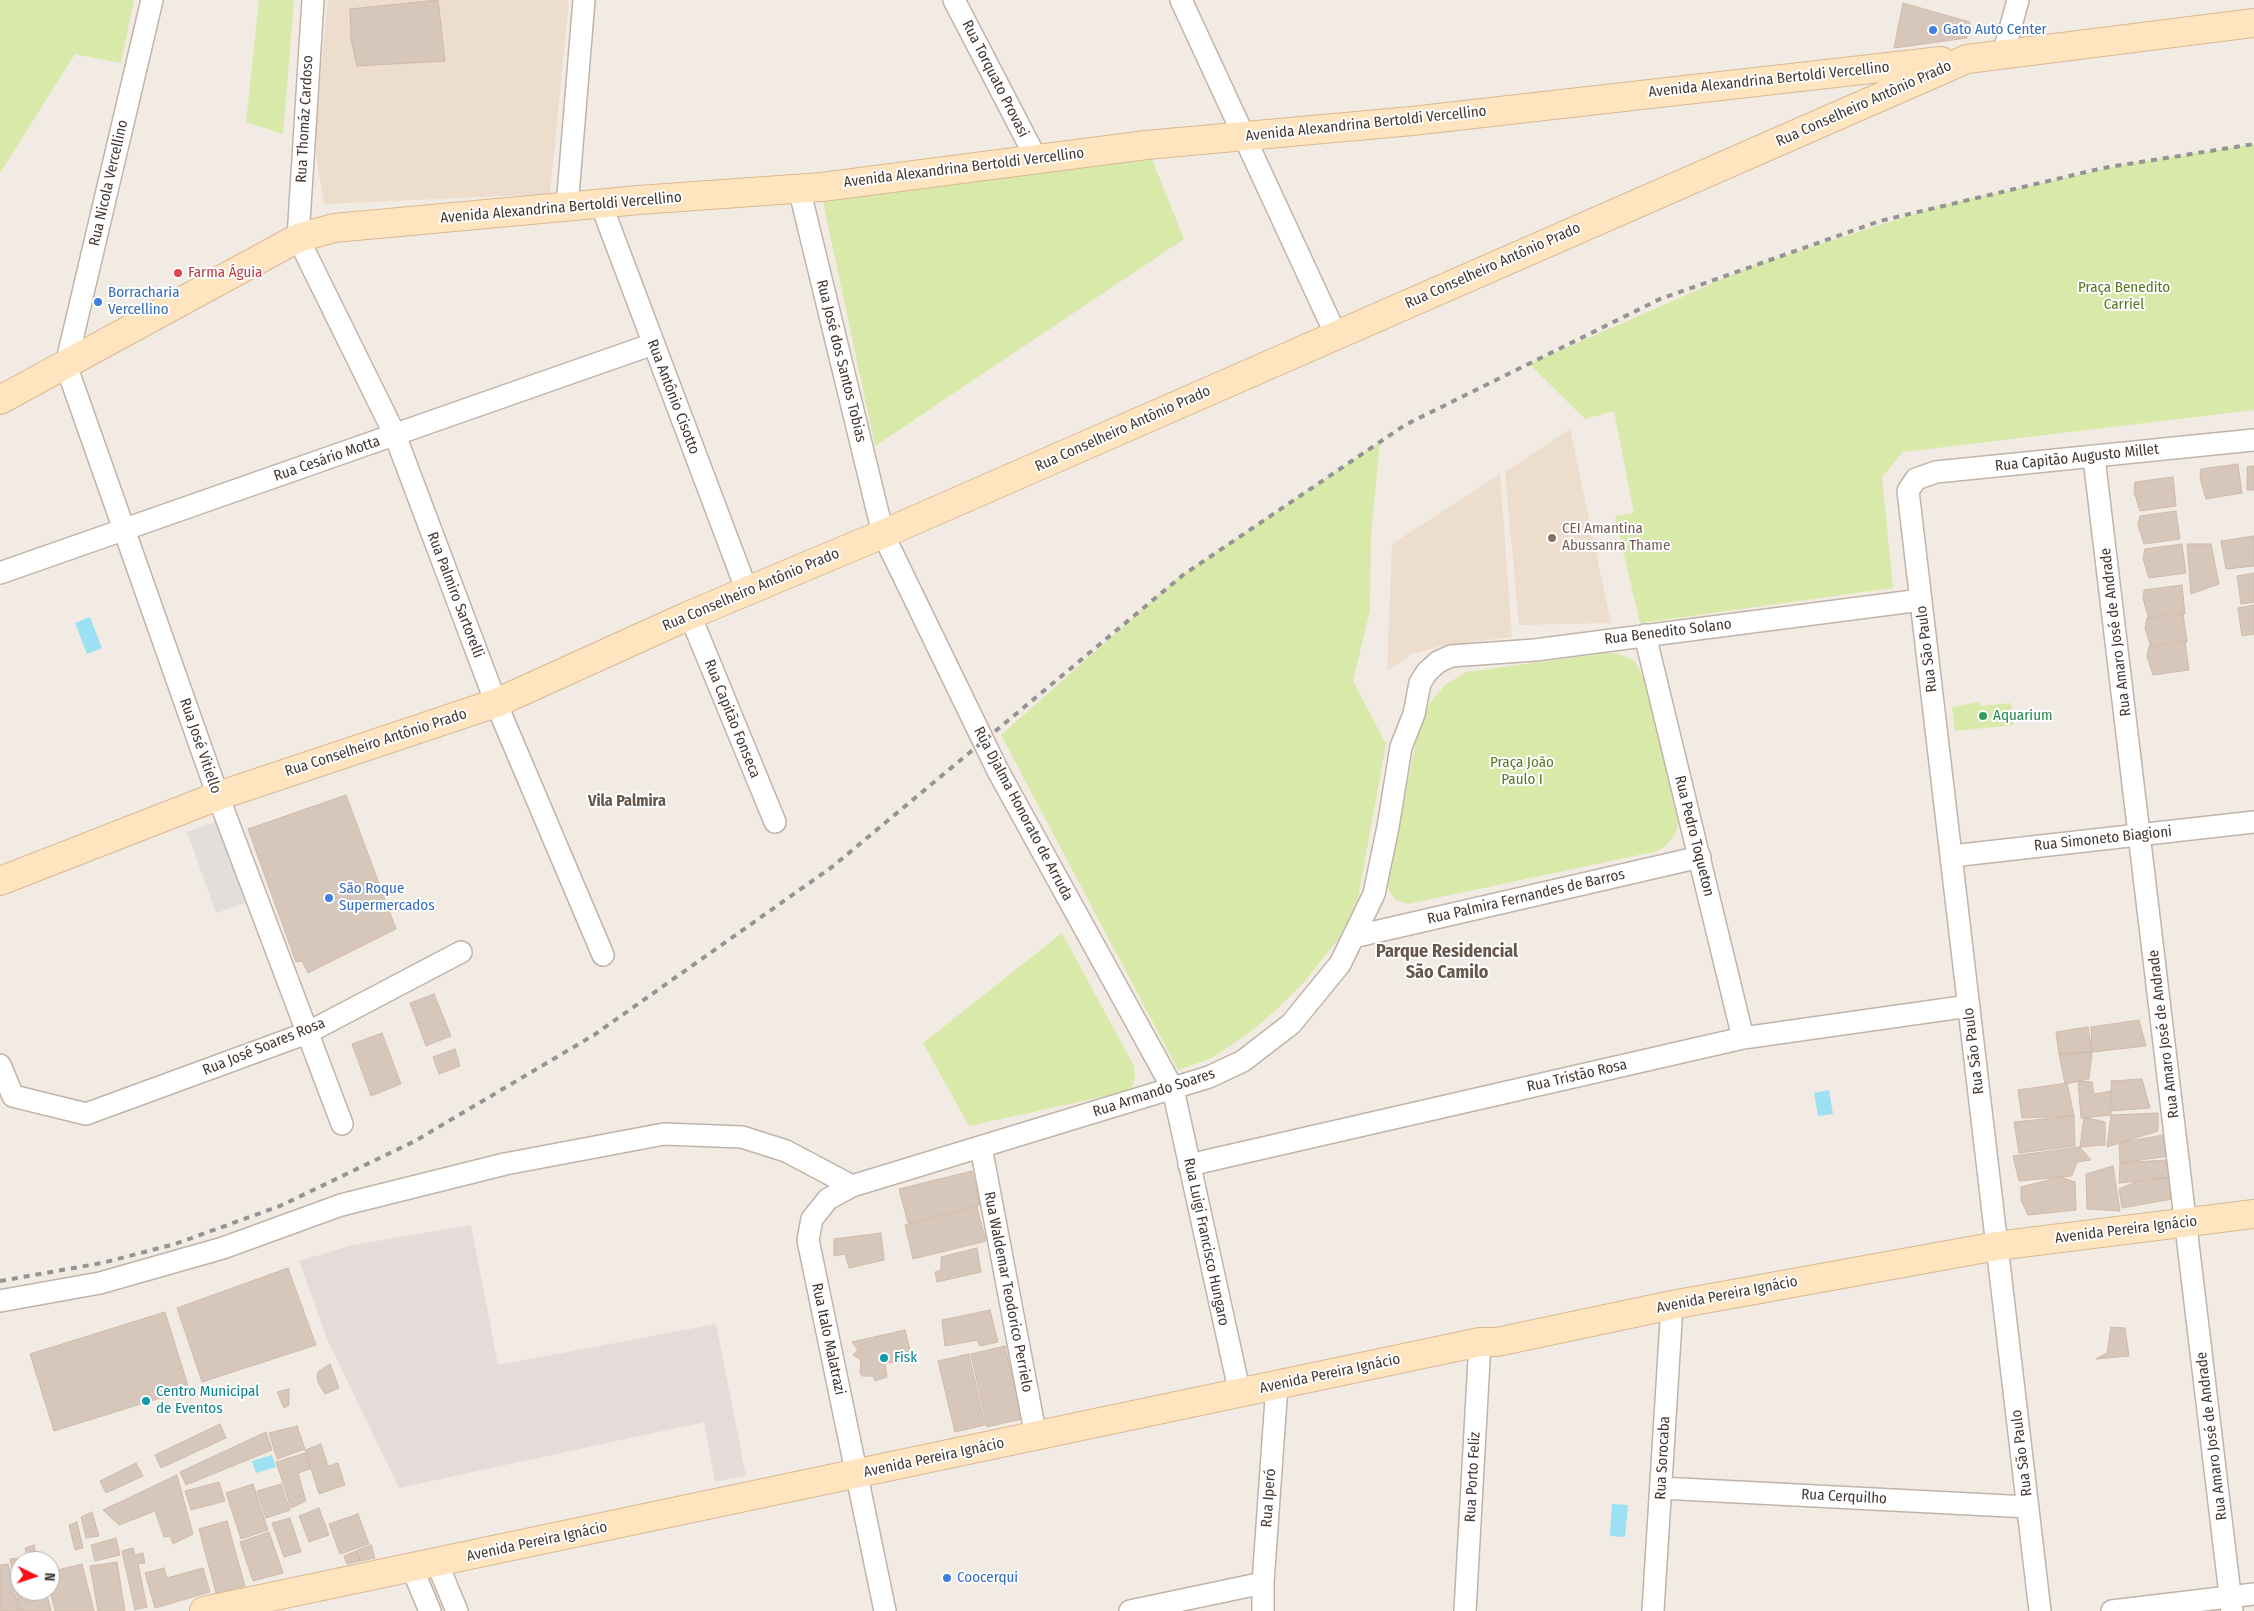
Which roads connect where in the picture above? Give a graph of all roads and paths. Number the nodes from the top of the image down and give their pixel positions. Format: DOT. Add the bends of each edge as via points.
graph roads {
  1 [pos="152,0"];
  2 [pos="313,0"];
  3 [pos="584,0"];
  4 [pos="954,0"];
  5 [pos="1181,0"];
  6 [pos="2018,0"];
  7 [pos="2254,23"];
  8 [pos="2003,55"];
  9 [pos="1967,59"];
  10 [pos="1834,72"];
  11 [pos="1851,110"];
  12 [pos="1242,136"];
  13 [pos="1036,158"];
  14 [pos="800,188"];
  15 [pos="601,204"];
  16 [pos="567,207"];
  17 [pos="298,238"];
  18 [pos="1336,334"];
  19 [pos="653,344"];
  20 [pos="66,365"];
  21 [pos="0,400"];
  22 [pos="395,435"];
  23 [pos="2254,440"];
  24 [pos="2094,458"];
  25 [pos="1908,491"];
  26 [pos="124,530"];
  27 [pos="883,534"];
  28 [pos="0,573"];
  29 [pos="747,590"];
  30 [pos="1921,600"];
  31 [pos="690,616"];
  32 [pos="1645,635"];
  33 [pos="1423,678"];
  34 [pos="496,703"];
  35 [pos="218,796"];
  36 [pos="775,822"];
  37 [pos="2254,822"];
  38 [pos="2140,835"];
  39 [pos="1952,856"];
  40 [pos="1700,857"];
  41 [pos="0,881"];
  42 [pos="1353,937"];
  43 [pos="462,952"];
  44 [pos="603,956"];
  45 [pos="1969,1006"];
  46 [pos="307,1033"];
  47 [pos="1743,1038"];
  48 [pos="0,1065"];
  49 [pos="1173,1089"];
  50 [pos="342,1124"];
  51 [pos="981,1147"];
  52 [pos="1190,1165"];
  53 [pos="852,1186"];
  54 [pos="821,1205"];
  55 [pos="2254,1214"];
  56 [pos="2186,1222"];
  57 [pos="1997,1246"];
  58 [pos="0,1300"];
  59 [pos="1672,1305"];
  60 [pos="1480,1342"];
  61 [pos="1277,1385"];
  62 [pos="1240,1394"];
  63 [pos="1036,1436"];
  64 [pos="856,1474"];
  65 [pos="1661,1488"];
  66 [pos="2028,1507"];
  67 [pos="424,1566"];
  68 [pos="1263,1583"];
  69 [pos="2254,1594"];
  70 [pos="2231,1604"];
  71 [pos="204,1611"];
  72 [pos="430,1611"];
  73 [pos="457,1611"];
  74 [pos="885,1611"];
  75 [pos="1130,1611"];
  76 [pos="1263,1611"];
  77 [pos="1465,1611"];
  78 [pos="1654,1611"];
  79 [pos="2040,1611"];
  80 [pos="2112,1611"];
  1 -- 20 [label="street, Rua Nicola Vercellino"];
  2 -- 17 [label="street, Rua Thomáz Cardoso"];
  3 -- 16 [label="street"];
  4 -- 13 [label="street, Rua Torquato Provasi"];
  5 -- 12 [label="street"];
  6 -- 8 [label="street"];
  7 -- 8 [label="main road, Rua Conselheiro Antônio Prado"];
  8 -- 9 [label="main road, Rua Conselheiro Antônio Prado"];
  9 -- 10 [label="main road, Avenida Alexandrina Bertoldi Vercellino"];
  9 -- 11 [label="main road, Rua Conselheiro Antônio Prado"];
  10 -- 11 [label="main road" via="1849,89"];
  10 -- 12 [label="main road, Avenida Alexandrina Bertoldi Vercellino" via="1422,120"];
  11 -- 18 [label="main road, Rua Conselheiro Antônio Prado"];
  12 -- 13 [label="main road, Avenida Alexandrina Bertoldi Vercellino"];
  12 -- 18 [label="street"];
  13 -- 14 [label="main road, Avenida Alexandrina Bertoldi Vercellino"];
  14 -- 15 [label="main road, Avenida Alexandrina Bertoldi Vercellino"];
  14 -- 27 [label="street, Rua José dos Santos Tobias"];
  15 -- 16 [label="main road, Avenida Alexandrina Bertoldi Vercellino"];
  15 -- 19 [label="street, Rua Antônio Cisotto"];
  16 -- 17 [label="main road, Avenida Alexandrina Bertoldi Vercellino" via="334,228"];
  17 -- 20 [label="main road, Avenida Alexandrina Bertoldi Vercellino"];
  17 -- 22 [label="street, Rua Palmiro Sartorelli"];
  18 -- 27 [label="main road, Rua Conselheiro Antônio Prado"];
  19 -- 22 [label="street, Rua Cesário Motta"];
  19 -- 29 [label="street, Rua Antônio Cisotto"];
  20 -- 21 [label="main road, Avenida Alexandrina Bertoldi Vercellino"];
  20 -- 26 [label="street, Rua José Vitiello"];
  22 -- 26 [label="street, Rua Cesário Motta"];
  22 -- 34 [label="street, Rua Palmiro Sartorelli"];
  23 -- 24 [label="street, Rua Capitão Augusto Millet"];
  24 -- 25 [label="street, Rua Capitão Augusto Millet" via="1928,474 1916,478"];
  24 -- 38 [label="street, Rua Amaro José de Andrade"];
  25 -- 30 [label="street, Rua São Paulo"];
  26 -- 28 [label="street, Rua Cesário Motta"];
  26 -- 35 [label="street, Rua José Vitiello"];
  27 -- 29 [label="main road, Rua Conselheiro Antônio Prado"];
  27 -- 49 [label="street, Rua Djalma Honorato de Arruda" via="998,771"];
  29 -- 31 [label="main road, Rua Conselheiro Antônio Prado"];
  30 -- 32 [label="street, Rua Benedito Solano"];
  30 -- 39 [label="street, Rua São Paulo"];
  31 -- 34 [label="main road, Rua Conselheiro Antônio Prado"];
  31 -- 36 [label="street, Rua Capitão Fonseca"];
  32 -- 33 [label="street, Rua Benedito Solano" via="1518,652 1451,656 1431,667"];
  32 -- 40 [label="street, Rua Pedro Toqueton"];
  33 -- 42 [label="street, Rua Armando Soares" via="1401,747 1374,894"];
  34 -- 35 [label="main road, Rua Conselheiro Antônio Prado"];
  34 -- 44 [label="street, Rua Palmiro Sartorelli"];
  35 -- 41 [label="main road, Rua Conselheiro Antônio Prado"];
  35 -- 46 [label="street, Rua José Vitiello"];
  37 -- 38 [label="street, Rua Simoneto Biagioni"];
  38 -- 39 [label="street, Rua Simoneto Biagioni"];
  38 -- 56 [label="street, Rua Amaro José de Andrade"];
  39 -- 45 [label="street, Rua São Paulo"];
  40 -- 42 [label="street, Rua Palmira Fernandes de Barros"];
  40 -- 47 [label="street, Rua Pedro Toqueton"];
  42 -- 49 [label="street, Rua Armando Soares" via="1340,964 1291,1024 1243,1061"];
  43 -- 46 [label="street, Rua José Soares Rosa"];
  45 -- 47 [label="street, Rua Tristão Rosa"];
  45 -- 57 [label="street, Rua São Paulo"];
  46 -- 48 [label="street, Rua José Soares Rosa" via="86,1114 13,1096"];
  46 -- 50 [label="street, Rua José Vitiello"];
  47 -- 52 [label="street, Rua Tristão Rosa"];
  49 -- 51 [label="street, Rua Armando Soares"];
  49 -- 52 [label="street, Rua Luigi Francisco Hungaro"];
  51 -- 53 [label="street, Rua Armando Soares"];
  51 -- 63 [label="street, Rua Waldemar Teodorico Perrielo"];
  52 -- 62 [label="street, Rua Luigi Francisco Hungaro"];
  53 -- 54 [label="street, Rua Armando Soares" via="834,1194"];
  53 -- 58 [label="street" via="786,1150 742,1136 664,1134 505,1164 341,1205 223,1248 100,1283"];
  54 -- 64 [label="street, Rua Italo Malatrazi" via="810,1224 808,1240"];
  55 -- 56 [label="main road, Avenida Pereira Ignácio"];
  56 -- 57 [label="main road, Avenida Pereira Ignácio"];
  56 -- 70 [label="street, Rua Amaro José de Andrade"];
  57 -- 59 [label="main road, Avenida Pereira Ignácio"];
  57 -- 66 [label="street, Rua São Paulo"];
  59 -- 60 [label="main road, Avenida Pereira Ignácio" via="1497,1342"];
  59 -- 65 [label="street, Rua Sorocaba"];
  60 -- 61 [label="main road, Avenida Pereira Ignácio"];
  60 -- 77 [label="street, Rua Porto Feliz"];
  61 -- 62 [label="main road, Avenida Pereira Ignácio"];
  61 -- 68 [label="street, Rua Iperó"];
  62 -- 63 [label="main road, Avenida Pereira Ignácio"];
  63 -- 64 [label="main road, Avenida Pereira Ignácio"];
  64 -- 67 [label="main road, Avenida Pereira Ignácio"];
  64 -- 74 [label="street, Rua Italo Malatrazi"];
  65 -- 66 [label="street, Rua Cerquilho"];
  65 -- 78 [label="street, Rua Sorocaba"];
  66 -- 79 [label="street, Rua São Paulo"];
  67 -- 71 [label="main road, Avenida Pereira Ignácio"];
  67 -- 72 [label="street"];
  67 -- 73 [label="street"];
  68 -- 75 [label="street"];
  68 -- 76 [label="street, Rua Iperó"];
  69 -- 70 [label="street"];
  70 -- 80 [label="street"];
}
